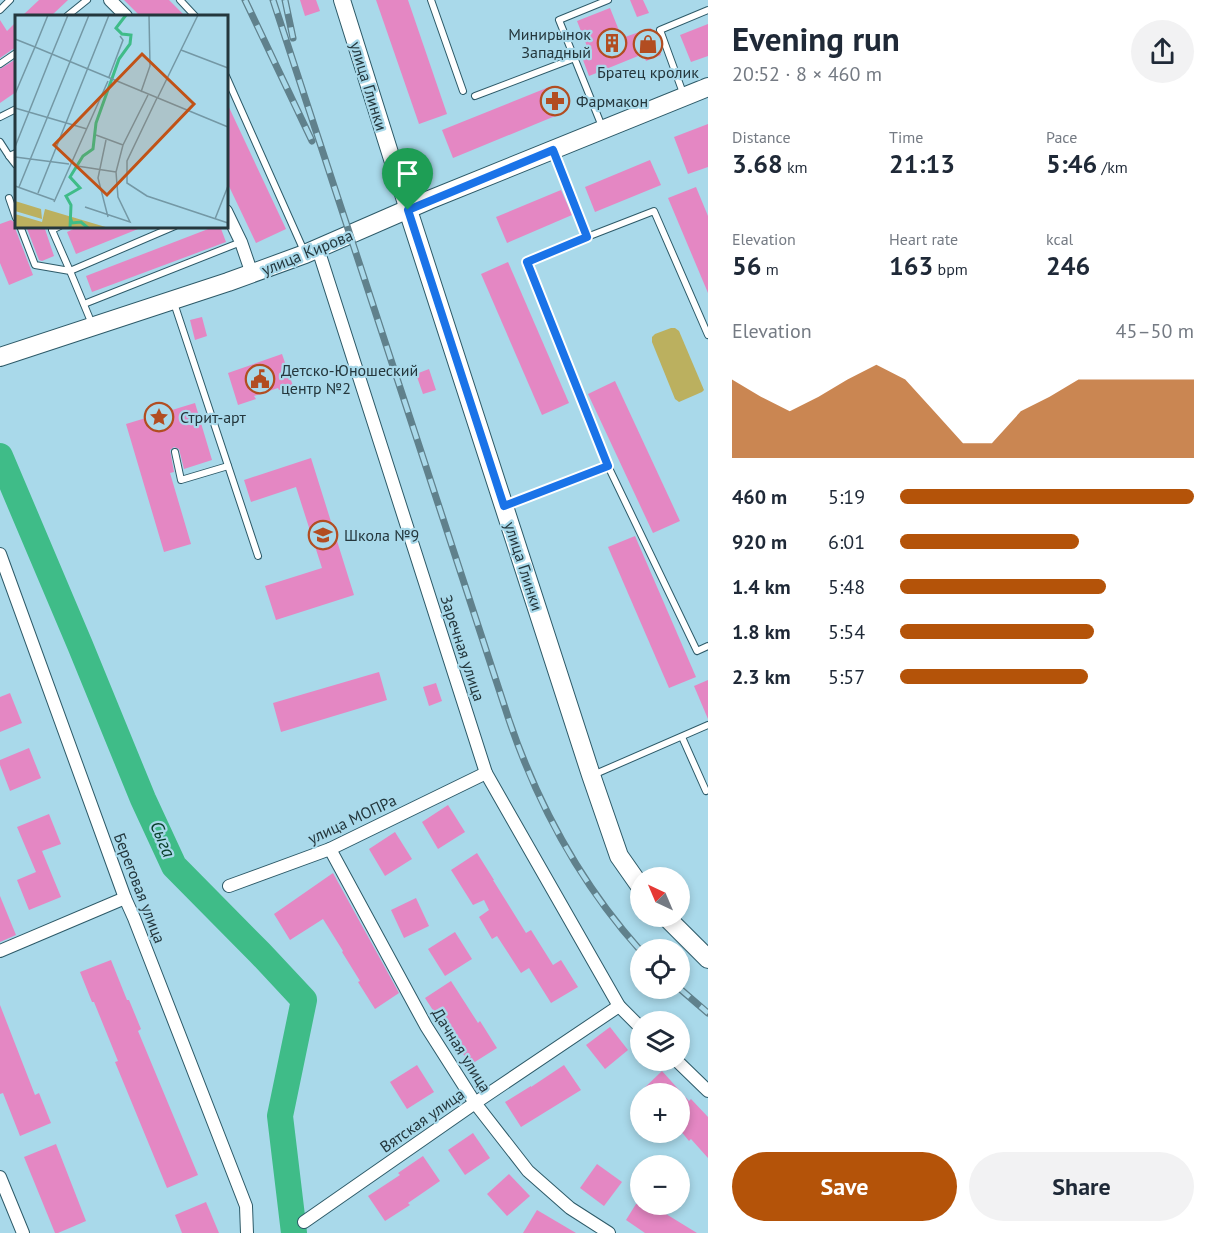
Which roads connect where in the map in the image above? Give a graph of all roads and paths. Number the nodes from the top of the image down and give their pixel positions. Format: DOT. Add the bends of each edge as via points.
graph roads {
  1 [pos="10,0"];
  2 [pos="87,0"];
  3 [pos="110,0"];
  4 [pos="180,0"];
  5 [pos="342,0"];
  6 [pos="431,0"];
  7 [pos="608,0"];
  8 [pos="0,10"];
  9 [pos="708,10"];
  10 [pos="68,15"];
  11 [pos="125,15"];
  12 [pos="194,15"];
  13 [pos="15,54"];
  14 [pos="574,58"];
  15 [pos="0,64"];
  16 [pos="228,80"];
  17 [pos="708,87"];
  18 [pos="464,91"];
  19 [pos="475,96"];
  20 [pos="684,96"];
  21 [pos="15,110"];
  22 [pos="0,117"];
  23 [pos="603,130"];
  24 [pos="0,142"];
  25 [pos="553,150"];
  26 [pos="15,153"];
  27 [pos="9,156"];
  28 [pos="15,164"];
  29 [pos="9,198"];
  30 [pos="408,210"];
  31 [pos="15,215"];
  32 [pos="228,215"];
  33 [pos="21,228"];
  34 [pos="52,228"];
  35 [pos="170,228"];
  36 [pos="587,237"];
  37 [pos="241,242"];
  38 [pos="312,251"];
  39 [pos="70,271"];
  40 [pos="252,274"];
  41 [pos="173,301"];
  42 [pos="84,304"];
  43 [pos="94,327"];
  44 [pos="708,335"];
  45 [pos="0,357"];
  46 [pos="175,452"];
  47 [pos="228,466"];
  48 [pos="608,466"];
  49 [pos="504,506"];
  50 [pos="0,554"];
  51 [pos="258,556"];
  52 [pos="708,646"];
  53 [pos="706,727"];
  54 [pos="682,737"];
  55 [pos="486,772"];
  56 [pos="591,775"];
  57 [pos="706,791"];
  58 [pos="330,849"];
  59 [pos="630,872"];
  60 [pos="228,886"];
  61 [pos="125,898"];
  62 [pos="676,927"];
  63 [pos="0,951"];
  64 [pos="708,959"];
  65 [pos="619,1006"];
  66 [pos="630,1017"];
  67 [pos="687,1071"];
  68 [pos="708,1091"];
  69 [pos="475,1103"];
  70 [pos="0,1177"];
  71 [pos="304,1222"];
  72 [pos="23,1233"];
  73 [pos="247,1233"];
  74 [pos="609,1233"];
  1 -- 8 [label="lane"];
  2 -- 10 [label="lane"];
  3 -- 11 [label="street"];
  4 -- 12 [label="lane"];
  5 -- 30 [label="street, улица Глинки"];
  6 -- 18 [label="lane"];
  7 -- 14 [label="lane" via="559,20"];
  9 -- 20 [label="lane" via="660,30"];
  13 -- 15 [label="lane"];
  14 -- 19 [label="lane"];
  14 -- 23 [label="lane"];
  16 -- 38 [label="lane"];
  17 -- 20 [label="main road, улица Кирова"];
  20 -- 23 [label="main road, улица Кирова"];
  21 -- 22 [label="lane"];
  23 -- 25 [label="main road, улица Кирова"];
  24 -- 27 [label="lane"];
  25 -- 30 [label="main road, улица Кирова"];
  25 -- 36 [label="lane"];
  26 -- 27 [label="lane"];
  27 -- 28 [label="lane"];
  29 -- 31 [label="lane"];
  30 -- 38 [label="main road, улица Кирова"];
  30 -- 49 [label="main road, улица Глинки"];
  32 -- 37 [label="street"];
  33 -- 39 [label="lane" via="35,265"];
  34 -- 39 [label="lane"];
  35 -- 39 [label="lane"];
  36 -- 44 [label="lane" via="654,211"];
  36 -- 48 [label="lane" via="527,262"];
  37 -- 40 [label="street"];
  37 -- 42 [label="lane"];
  38 -- 40 [label="main road, улица Кирова"];
  38 -- 55 [label="street, Заречная улица"];
  39 -- 42 [label="lane"];
  40 -- 41 [label="main road, улица Кирова"];
  41 -- 43 [label="main road, улица Кирова"];
  41 -- 47 [label="lane"];
  42 -- 43 [label="lane"];
  43 -- 45 [label="main road, улица Кирова"];
  46 -- 47 [label="lane" via="181,480"];
  47 -- 51 [label="lane"];
  48 -- 49 [label="lane"];
  48 -- 52 [label="lane" via="698,651"];
  49 -- 56 [label="main road, улица Глинки"];
  50 -- 61 [label="street, Береговая улица"];
  53 -- 54 [label="lane"];
  54 -- 56 [label="lane"];
  54 -- 57 [label="lane"];
  55 -- 58 [label="street, улица МОПРа"];
  55 -- 65 [label="street, Заречная улица"];
  56 -- 59 [label="main road, улица Глинки" via="619,856"];
  58 -- 60 [label="street, улица МОПРа"];
  58 -- 69 [label="street, Дачная улица" via="426,1026"];
  61 -- 63 [label="street"];
  61 -- 73 [label="street, Береговая улица" via="246,1206"];
  62 -- 64 [label="main road"];
  65 -- 66 [label="street, Заречная улица"];
  65 -- 69 [label="street, Вятская улица"];
  67 -- 68 [label="street"];
  69 -- 71 [label="street, Вятская улица"];
  69 -- 74 [label="street, Дачная улица" via="528,1171 570,1208"];
  70 -- 72 [label="street"];
}
